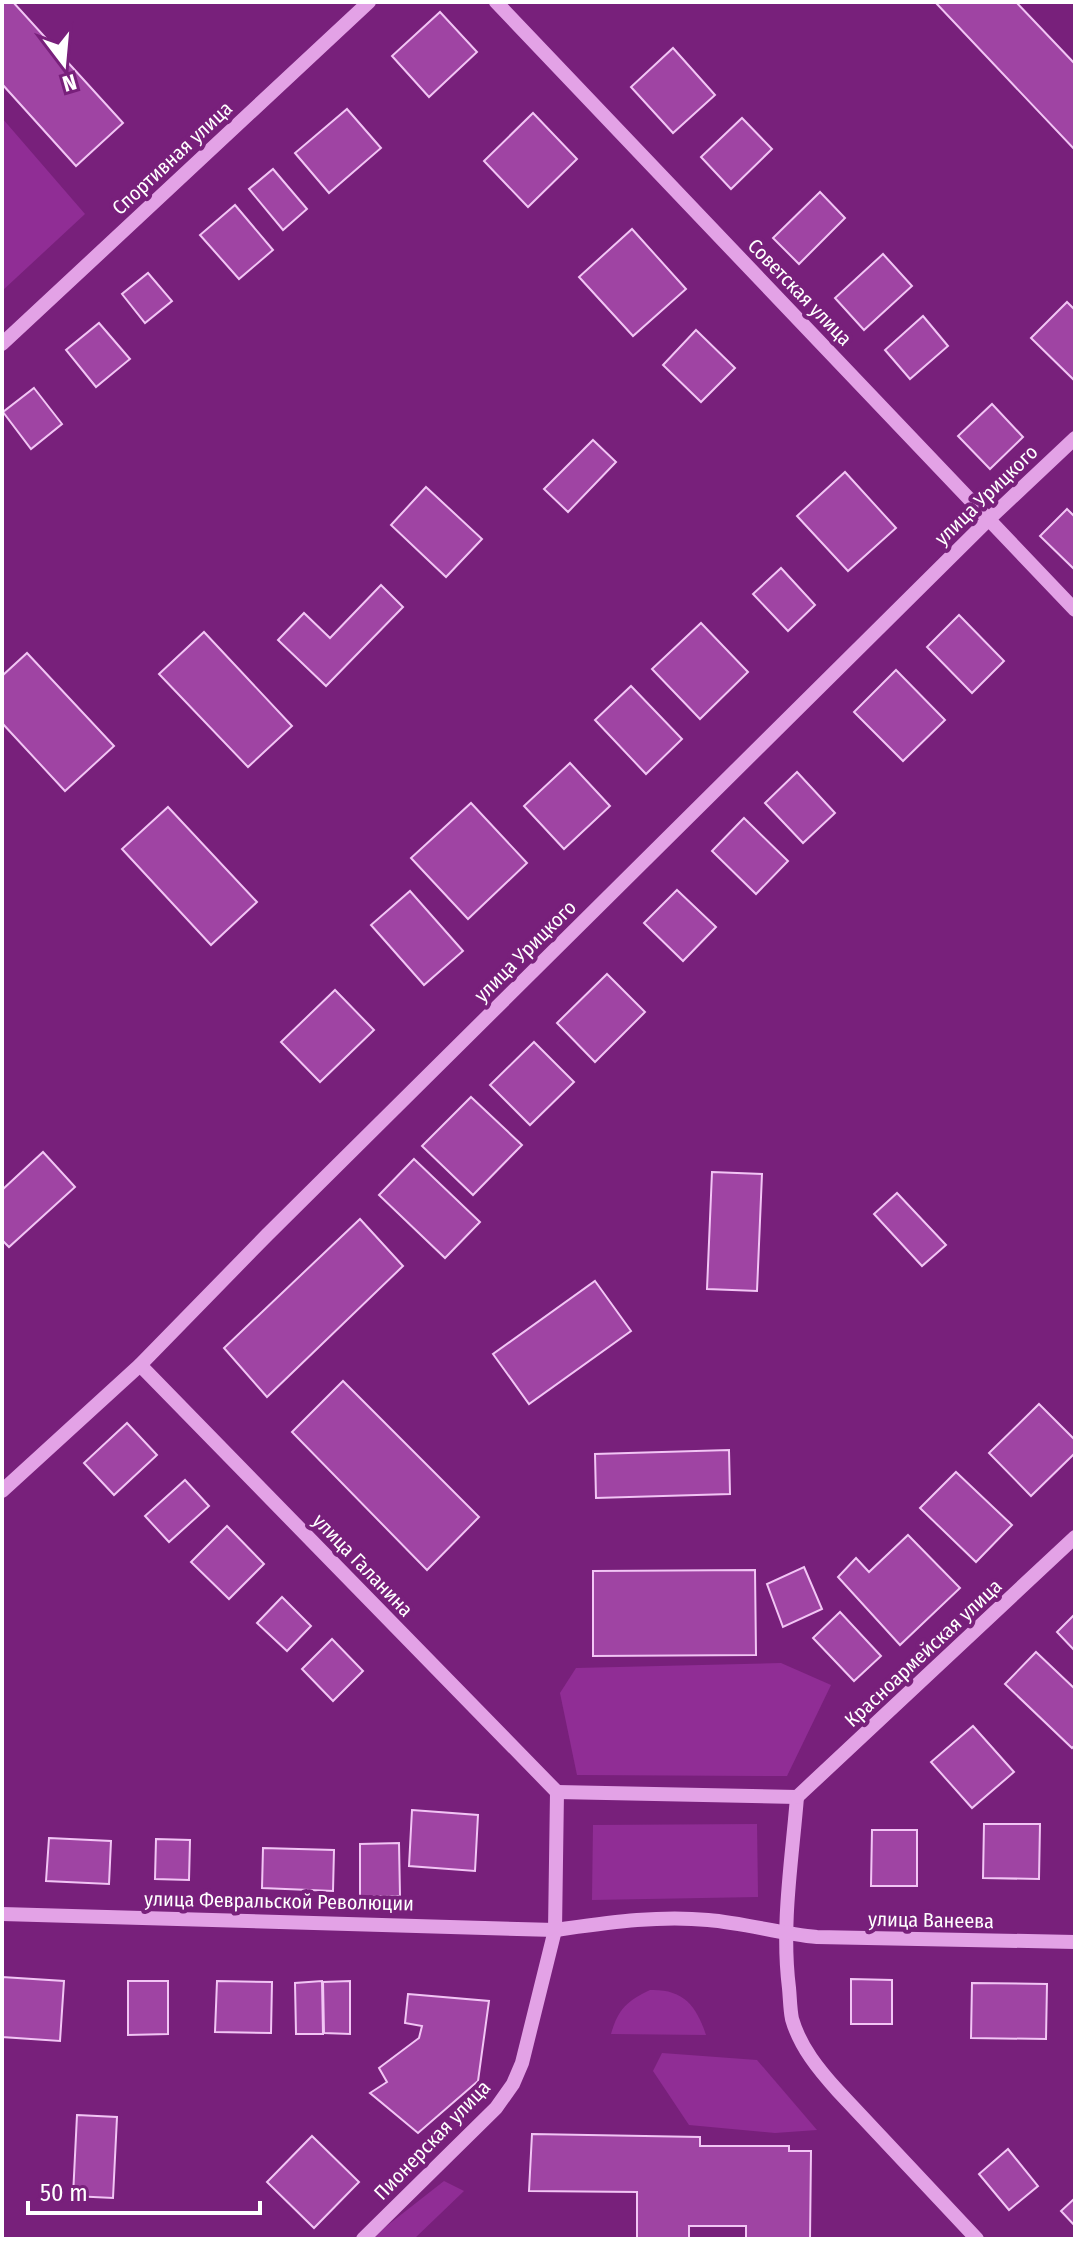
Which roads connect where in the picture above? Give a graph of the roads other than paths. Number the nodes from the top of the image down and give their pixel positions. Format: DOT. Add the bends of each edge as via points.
graph roads {
  1 [pos="369,2"];
  2 [pos="496,2"];
  3 [pos="2,344"];
  4 [pos="1075,438"];
  5 [pos="989,519"];
  6 [pos="1075,610"];
  7 [pos="140,1365"];
  8 [pos="2,1491"];
  9 [pos="1075,1537"];
  10 [pos="557,1792"];
  11 [pos="797,1797"];
  12 [pos="2,1914"];
  13 [pos="555,1930"];
  14 [pos="786,1934"];
  15 [pos="1075,1942"];
  16 [pos="363,2239"];
  17 [pos="977,2239"];
  1 -- 3 [label="street, Спортивная улица"];
  2 -- 5 [label="street, Советская улица"];
  4 -- 5 [label="street, улица Урицкого"];
  5 -- 6 [label="street, Советская улица"];
  5 -- 7 [label="street, улица Урицкого"];
  7 -- 8 [label="street, улица Урицкого"];
  7 -- 10 [label="street, улица Галанина"];
  9 -- 11 [label="street, Красноармейская улица"];
  10 -- 11 [label="street"];
  10 -- 13 [label="street, Пионерская улица"];
  11 -- 14 [label="street"];
  12 -- 13 [label="street, улица Февральской Революции"];
  13 -- 14 [label="street, улица Февральской Революции" via="634,1919 709,1920"];
  13 -- 16 [label="street, Пионерская улица" via="513,2084 496,2108"];
  14 -- 15 [label="street, улица Ванеева"];
  14 -- 17 [label="street" via="792,2018 818,2069"];
}
